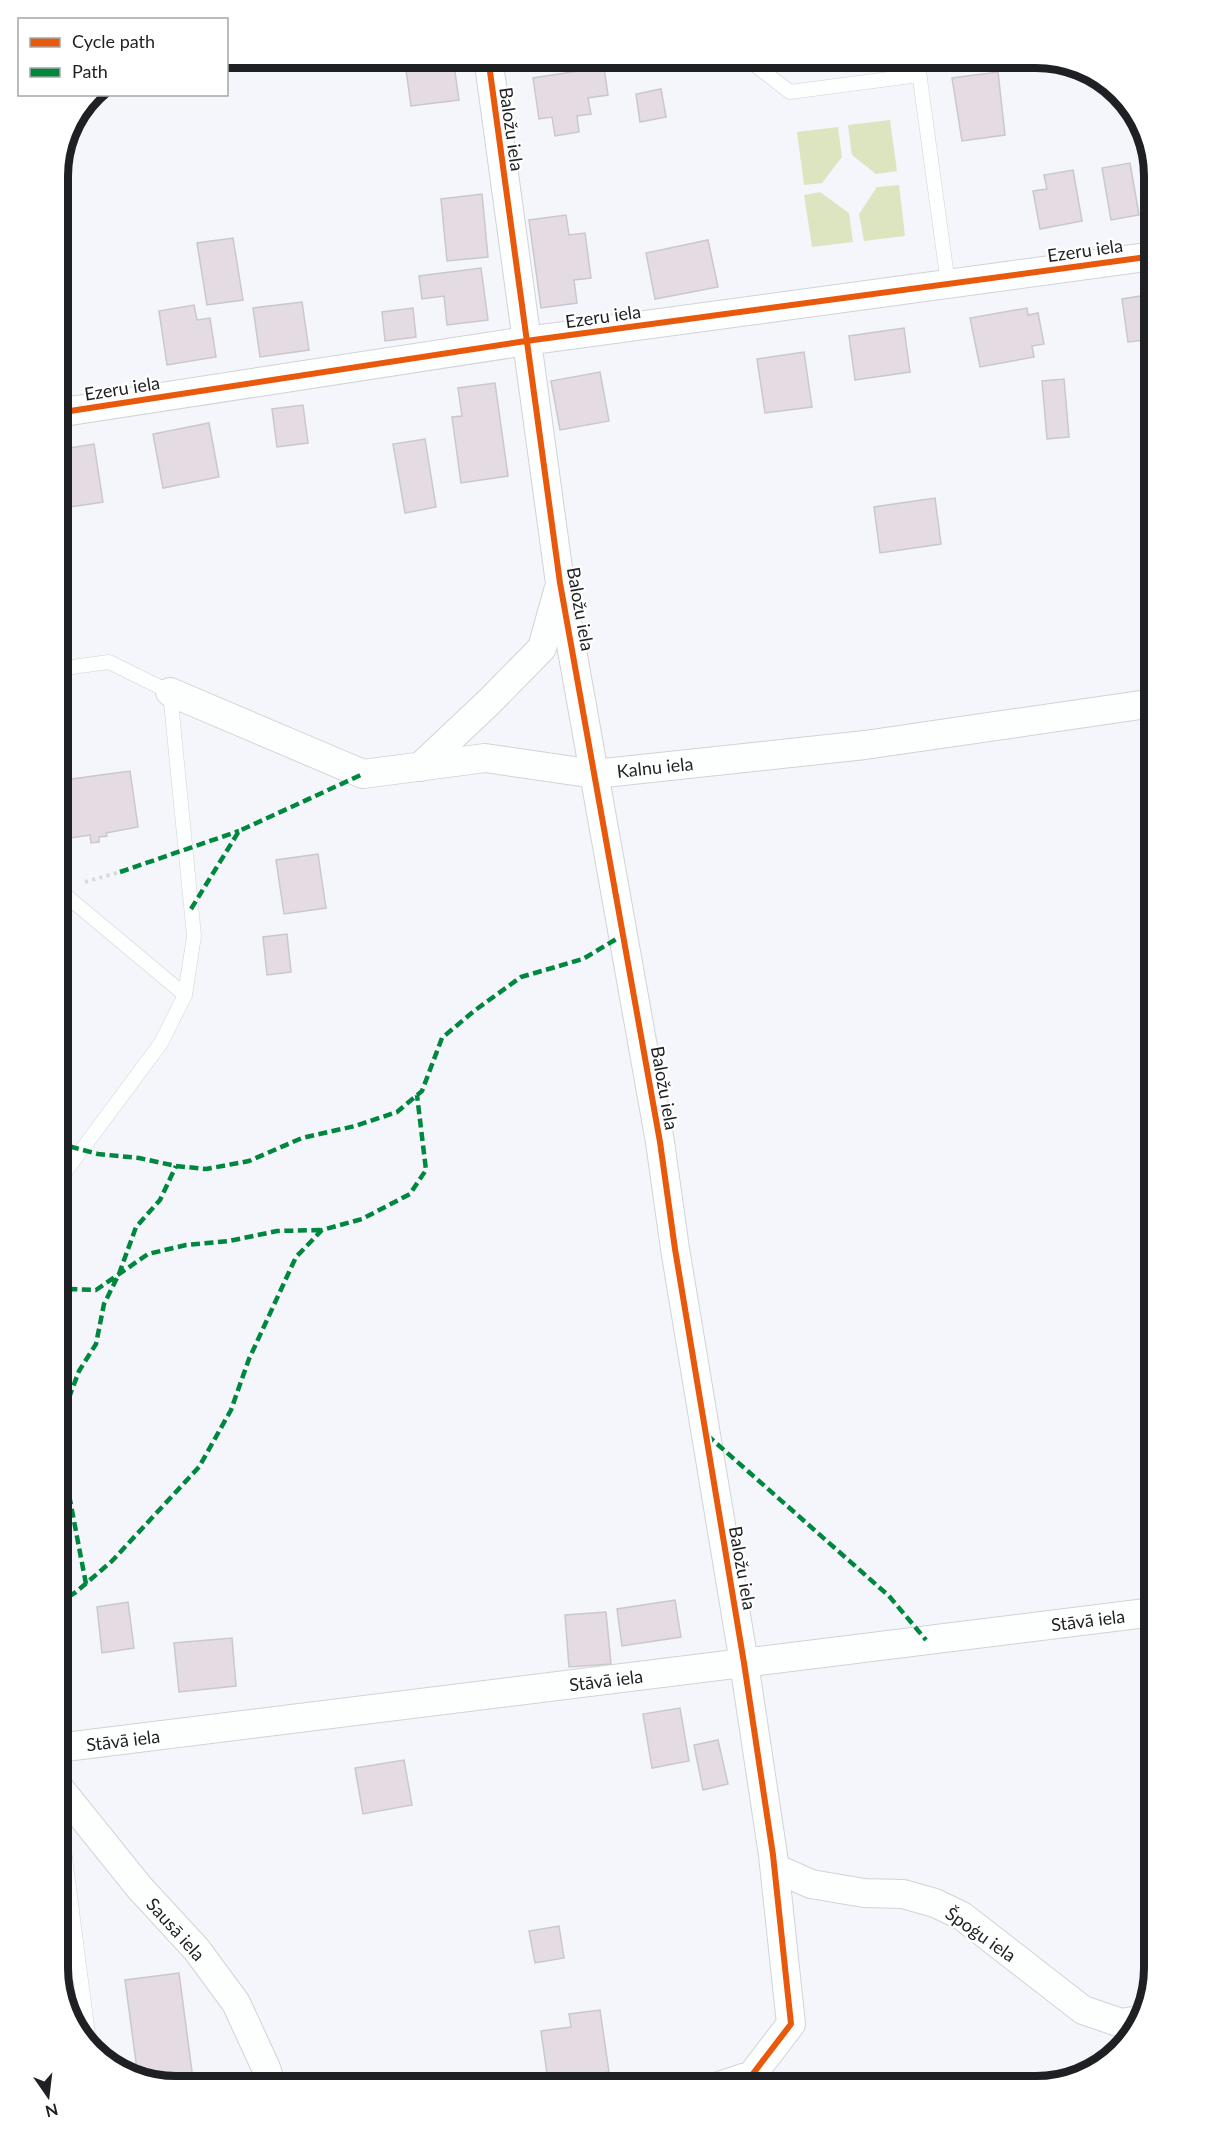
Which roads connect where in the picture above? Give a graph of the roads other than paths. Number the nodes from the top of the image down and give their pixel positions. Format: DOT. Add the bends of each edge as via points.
graph roads {
  1 [pos="489,68"];
  2 [pos="759,68"];
  3 [pos="918,68"];
  4 [pos="919,75"];
  5 [pos="1144,257"];
  6 [pos="948,284"];
  7 [pos="526,341"];
  8 [pos="68,411"];
  9 [pos="560,583"];
  10 [pos="68,668"];
  11 [pos="170,692"];
  12 [pos="1144,704"];
  13 [pos="420,767"];
  14 [pos="595,774"];
  15 [pos="68,897"];
  16 [pos="185,995"];
  17 [pos="68,1168"];
  18 [pos="1144,1613"];
  19 [pos="744,1663"];
  20 [pos="68,1747"];
  21 [pos="68,1799"];
  22 [pos="775,1868"];
  23 [pos="68,1881"];
  24 [pos="80,1973"];
  25 [pos="68,1975"];
  26 [pos="1129,2022"];
  27 [pos="88,2031"];
  28 [pos="269,2076"];
  29 [pos="749,2076"];
  1 -- 7 [label="street, Baložu iela"];
  2 -- 4 [label="lane" via="790,92"];
  3 -- 4 [label="lane"];
  4 -- 6 [label="lane"];
  5 -- 6 [label="street, Ezeru iela"];
  6 -- 7 [label="street, Ezeru iela"];
  7 -- 8 [label="street, Ezeru iela"];
  7 -- 9 [label="street, Baložu iela"];
  9 -- 13 [label="street" via="542,648"];
  9 -- 14 [label="street, Baložu iela"];
  10 -- 11 [label="lane" via="109,662"];
  11 -- 13 [label="street, Kalnu iela" via="363,774"];
  11 -- 16 [label="lane" via="194,936"];
  12 -- 14 [label="street, Kalnu iela" via="865,745"];
  13 -- 14 [label="street, Kalnu iela" via="485,758"];
  14 -- 19 [label="street, Baložu iela" via="660,1142"];
  15 -- 16 [label="lane"];
  16 -- 17 [label="lane" via="161,1043"];
  18 -- 19 [label="street, Stāvā iela"];
  19 -- 20 [label="street, Stāvā iela"];
  19 -- 22 [label="street, Baložu iela"];
  21 -- 28 [label="street, Sausā iela" via="139,1887 197,1950 236,2003"];
  22 -- 26 [label="street, Špoģu iela" via="811,1884 864,1893 903,1894 935,1903 962,1916 1083,2010 1121,2023"];
  22 -- 29 [label="street, Baložu iela" via="791,2024"];
  23 -- 24 [label="lane"];
  24 -- 25 [label="lane"];
  24 -- 27 [label="lane"];
}
